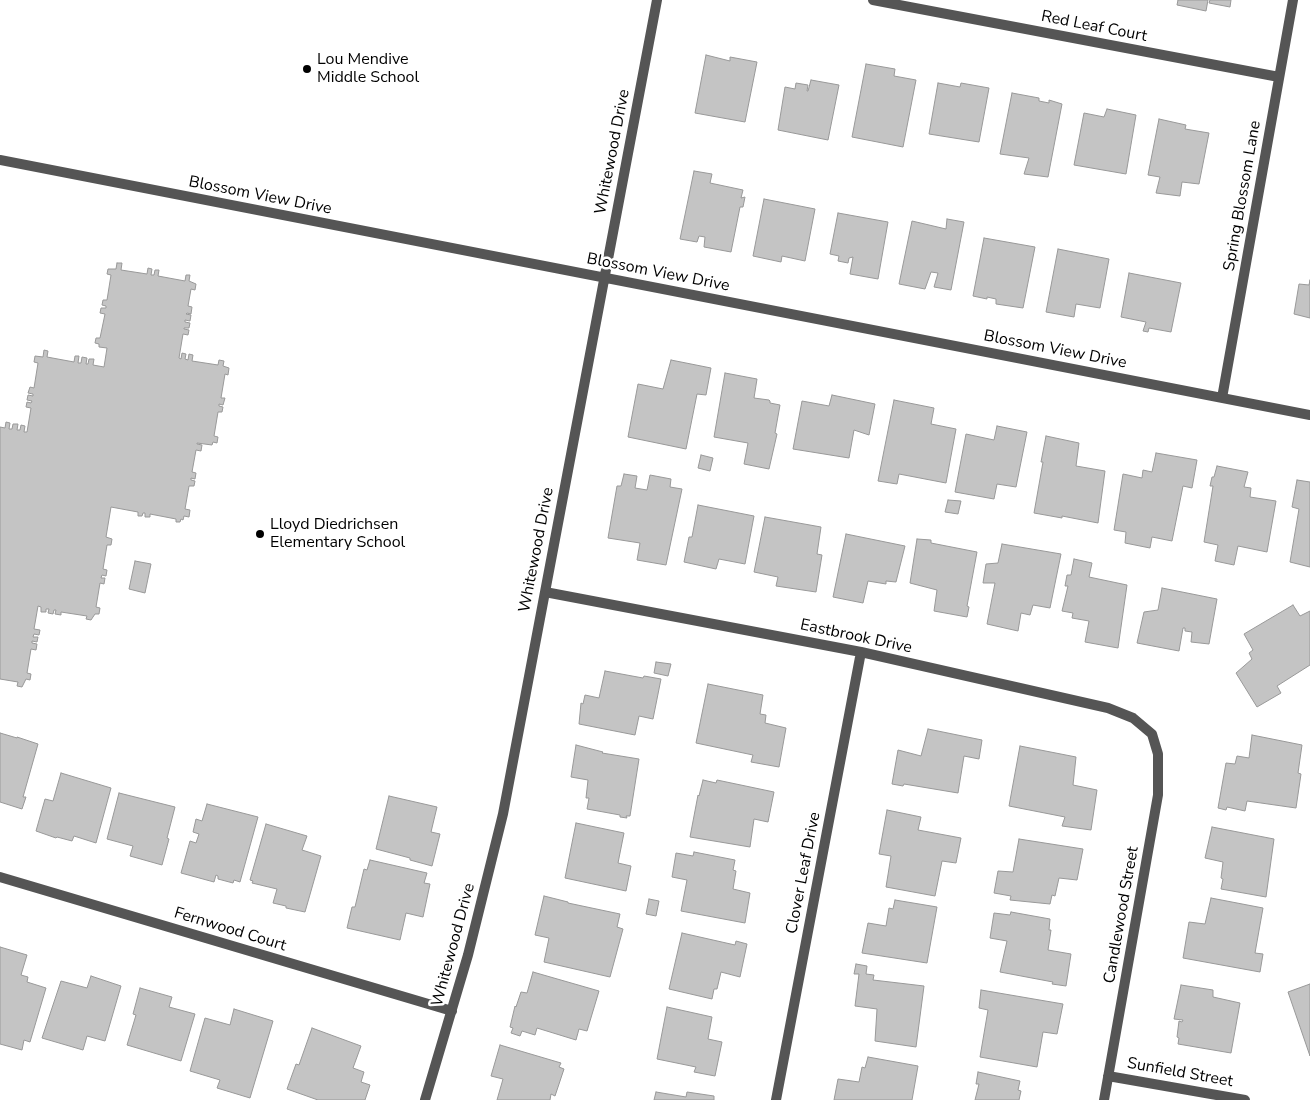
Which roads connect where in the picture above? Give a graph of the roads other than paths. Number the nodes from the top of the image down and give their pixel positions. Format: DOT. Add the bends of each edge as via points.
graph roads {
  1 [pos="657,0"];
  2 [pos="873,0"];
  3 [pos="1293,0"];
  4 [pos="1279,78"];
  5 [pos="0,160"];
  6 [pos="604,278"];
  7 [pos="1222,398"];
  8 [pos="1310,415"];
  9 [pos="545,592"];
  10 [pos="861,652"];
  11 [pos="1152,734"];
  12 [pos="0,877"];
  13 [pos="452,1011"];
  14 [pos="1108,1076"];
  15 [pos="425,1100"];
  16 [pos="776,1100"];
  17 [pos="1104,1100"];
  18 [pos="1245,1100"];
  1 -- 6 [label="street, Whitewood Drive"];
  2 -- 4 [label="street, Red Leaf Court"];
  3 -- 4 [label="street, Spring Blossom Lane"];
  4 -- 7 [label="street, Spring Blossom Lane"];
  5 -- 6 [label="street, Blossom View Drive"];
  6 -- 7 [label="street, Blossom View Drive"];
  6 -- 9 [label="street, Whitewood Drive"];
  7 -- 8 [label="street, Blossom View Drive"];
  9 -- 10 [label="street, Eastbrook Drive"];
  9 -- 13 [label="street, Whitewood Drive" via="503,814"];
  10 -- 11 [label="street, Eastbrook Drive" via="1108,708 1133,718"];
  10 -- 16 [label="street, Clover Leaf Drive"];
  11 -- 14 [label="street, Candlewood Street" via="1158,754 1158,795"];
  12 -- 13 [label="street, Fernwood Court"];
  13 -- 15 [label="street, Whitewood Drive"];
  14 -- 17 [label="street, Candlewood Street"];
  14 -- 18 [label="street, Sunfield Street"];
}
